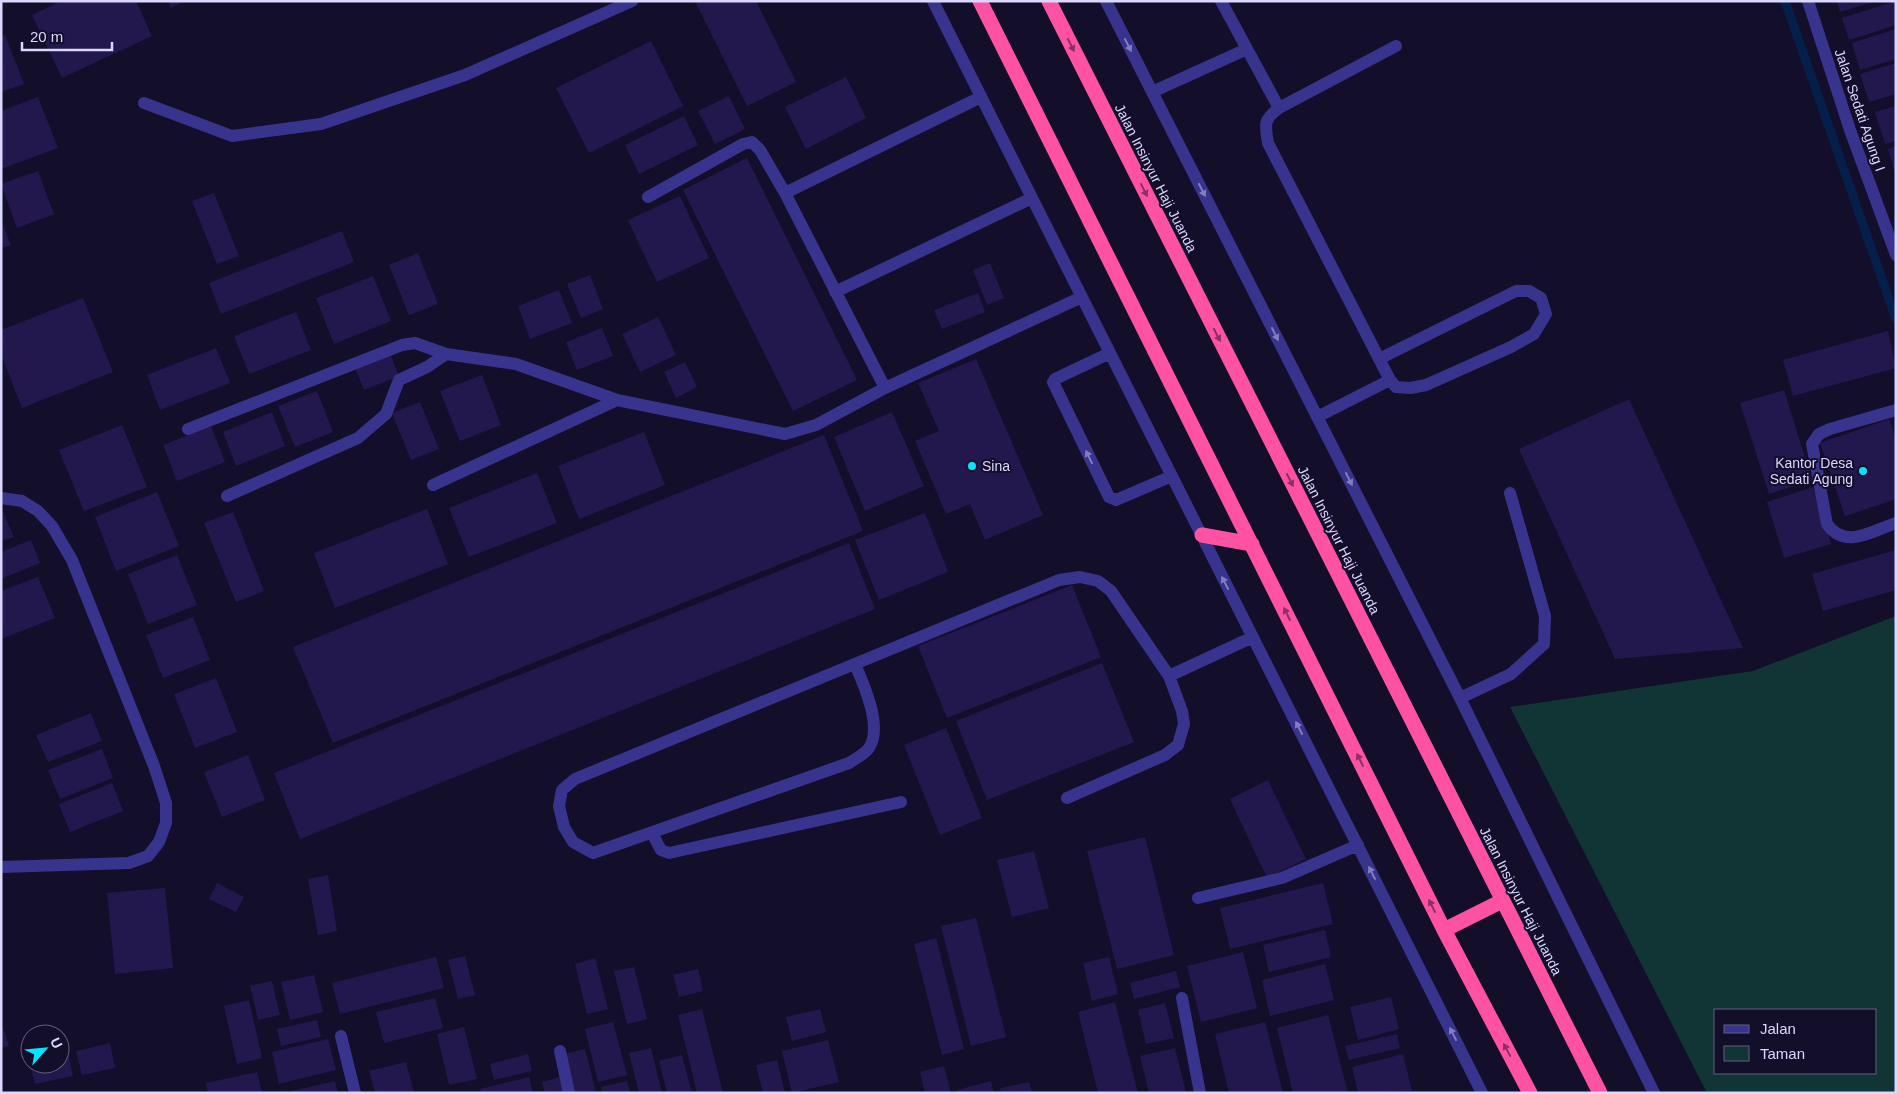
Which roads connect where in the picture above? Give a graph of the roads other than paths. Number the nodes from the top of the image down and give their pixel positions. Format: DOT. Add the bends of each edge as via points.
graph roads {
  1 [pos="632,1"];
  2 [pos="933,1"];
  3 [pos="980,1"];
  4 [pos="1049,1"];
  5 [pos="1106,1"];
  6 [pos="1220,1"];
  7 [pos="1808,1"];
  8 [pos="1396,46"];
  9 [pos="1247,49"];
  10 [pos="1152,92"];
  11 [pos="981,97"];
  12 [pos="144,103"];
  13 [pos="1279,108"];
  14 [pos="785,192"];
  15 [pos="648,197"];
  16 [pos="1032,198"];
  17 [pos="1896,255"];
  18 [pos="835,292"];
  19 [pos="1082,297"];
  20 [pos="446,354"];
  21 [pos="1110,354"];
  22 [pos="1379,359"];
  23 [pos="1390,380"];
  24 [pos="884,388"];
  25 [pos="617,400"];
  26 [pos="1895,411"];
  27 [pos="1317,417"];
  28 [pos="188,429"];
  29 [pos="1172,476"];
  30 [pos="432,485"];
  31 [pos="1510,493"];
  32 [pos="227,496"];
  33 [pos="1,498"];
  34 [pos="1896,523"];
  35 [pos="1202,535"];
  36 [pos="1252,544"];
  37 [pos="1253,637"];
  38 [pos="855,664"];
  39 [pos="1169,676"];
  40 [pos="1460,698"];
  41 [pos="1067,798"];
  42 [pos="901,802"];
  43 [pos="652,833"];
  44 [pos="1358,845"];
  45 [pos="1,867"];
  46 [pos="1198,898"];
  47 [pos="1502,901"];
  48 [pos="1444,930"];
  49 [pos="1182,998"];
  50 [pos="341,1036"];
  51 [pos="560,1052"];
  52 [pos="355,1093"];
  53 [pos="568,1093"];
  54 [pos="1200,1093"];
  55 [pos="1482,1093"];
  56 [pos="1530,1093"];
  57 [pos="1600,1093"];
  58 [pos="1654,1093"];
  1 -- 12 [label="street" via="465,75 321,124 232,136"];
  2 -- 11 [label="street"];
  3 -- 36 [label="highway"];
  4 -- 47 [label="highway, Jalan Insinyur Haji Juanda, one-way"];
  5 -- 10 [label="street, one-way"];
  6 -- 9 [label="street"];
  7 -- 17 [label="street, Jalan Sedati Agung I" via="1850,130"];
  8 -- 13 [label="street"];
  9 -- 10 [label="street"];
  9 -- 13 [label="street"];
  10 -- 27 [label="street, one-way"];
  11 -- 14 [label="street"];
  11 -- 16 [label="street"];
  13 -- 22 [label="street" via="1267,117 1268,143"];
  14 -- 15 [label="street" via="752,142"];
  14 -- 18 [label="street"];
  16 -- 18 [label="street"];
  16 -- 19 [label="street"];
  18 -- 24 [label="street"];
  19 -- 21 [label="street"];
  19 -- 24 [label="street"];
  20 -- 25 [label="street" via="516,364"];
  20 -- 28 [label="street" via="415,343 402,345"];
  20 -- 32 [label="street" via="399,380 386,414 358,438"];
  21 -- 29 [label="street"];
  29 -- 21 [label="street, one-way" via="1116,500 1109,497 1053,382"];
  22 -- 23 [label="street"];
  22 -- 23 [label="street" via="1516,291 1529,291 1541,298 1546,314 1534,334 1511,347 1426,385 1396,387"];
  23 -- 27 [label="street"];
  24 -- 25 [label="street" via="816,425 785,434"];
  25 -- 30 [label="street"];
  26 -- 34 [label="street" via="1830,429 1819,434 1812,444 1827,524 1833,533 1850,539"];
  27 -- 40 [label="street, one-way"];
  29 -- 35 [label="street"];
  31 -- 40 [label="street" via="1545,616 1544,644 1511,674"];
  33 -- 45 [label="street" via="22,501 38,511 52,526 72,560 166,803 166,823 159,842 148,856 129,864"];
  35 -- 36 [label="highway"];
  37 -- 35 [label="street, one-way"];
  48 -- 36 [label="highway, one-way"];
  37 -- 39 [label="street"];
  44 -- 37 [label="street, one-way"];
  38 -- 39 [label="street" via="1059,580 1080,577 1098,581 1111,591"];
  38 -- 43 [label="street" via="871,703 874,728 869,748 849,762"];
  38 -- 43 [label="street" via="575,779 562,790 559,806 564,827 573,842 593,853"];
  39 -- 41 [label="street" via="1184,724 1178,745 1165,755"];
  40 -- 58 [label="street"];
  42 -- 43 [label="street" via="669,853 661,850"];
  44 -- 46 [label="street" via="1282,878"];
  55 -- 44 [label="street, one-way"];
  47 -- 48 [label="highway"];
  47 -- 57 [label="highway, Jalan Insinyur Haji Juanda"];
  56 -- 48 [label="highway, one-way"];
  49 -- 54 [label="street"];
  50 -- 52 [label="street"];
  51 -- 53 [label="street"];
}
